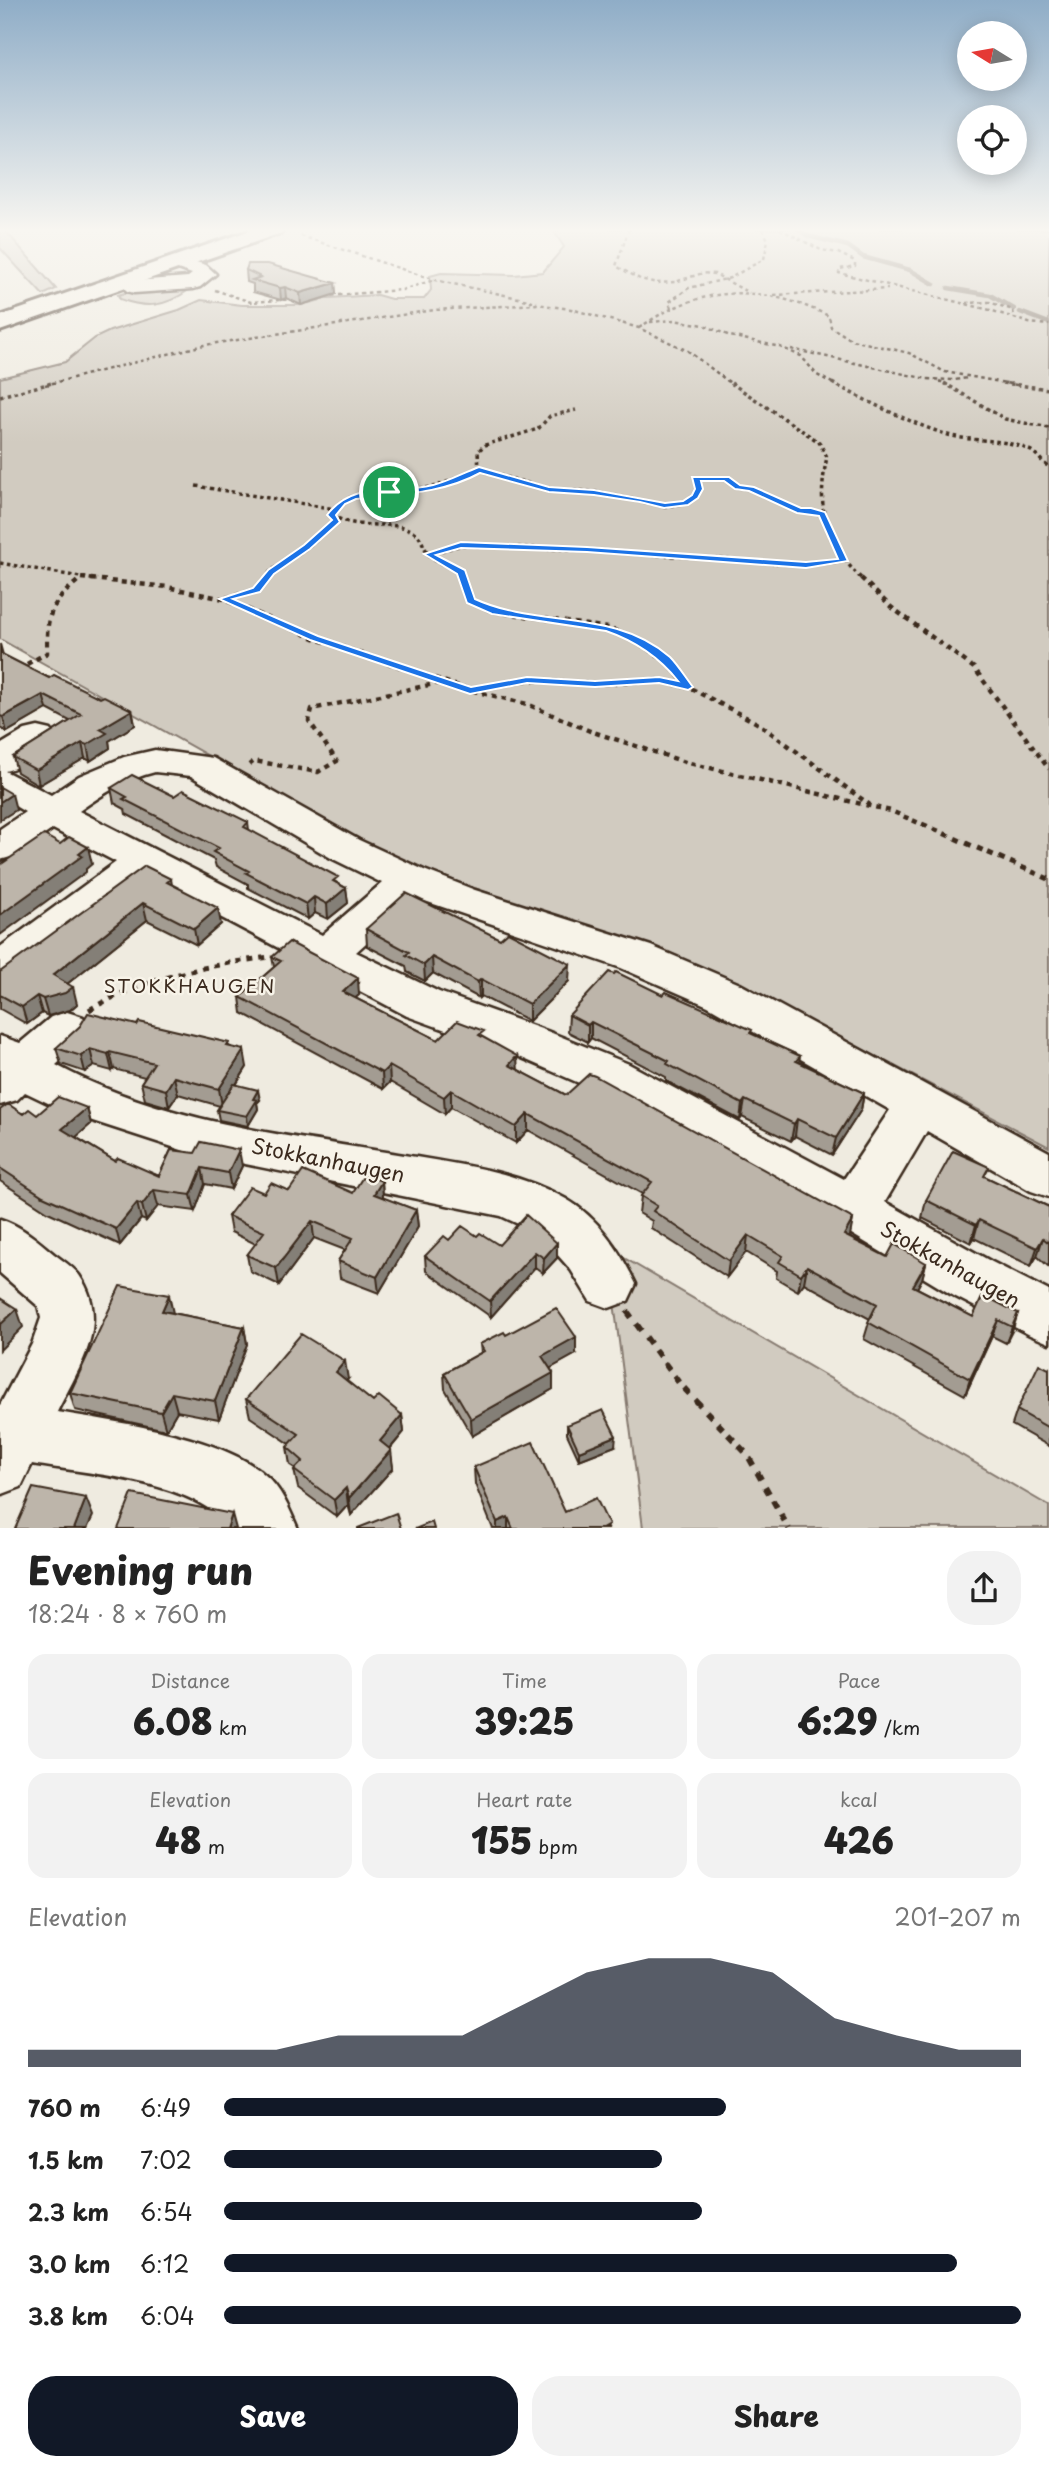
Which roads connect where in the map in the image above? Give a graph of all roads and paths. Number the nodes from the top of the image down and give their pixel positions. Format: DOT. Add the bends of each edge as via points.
graph roads {
  1 [pos="70,300"];
  2 [pos="246,300"];
  3 [pos="280,300"];
  4 [pos="528,300"];
  5 [pos="670,300"];
  6 [pos="696,300"];
  7 [pos="787,300"];
  8 [pos="943,300"];
  9 [pos="545,304"];
  10 [pos="959,304"];
  11 [pos="671,308"];
  12 [pos="1014,317"];
  13 [pos="646,322"];
  14 [pos="0,324"];
  15 [pos="1049,325"];
  16 [pos="639,328"];
  17 [pos="780,347"];
  18 [pos="967,378"];
  19 [pos="933,379"];
  20 [pos="1048,390"];
  21 [pos="0,396"];
  22 [pos="576,410"];
  23 [pos="1049,428"];
  24 [pos="1049,467"];
  25 [pos="479,470"];
  26 [pos="196,486"];
  27 [pos="335,509"];
  28 [pos="822,514"];
  29 [pos="337,520"];
  30 [pos="428,554"];
  31 [pos="844,561"];
  32 [pos="0,563"];
  33 [pos="81,578"];
  34 [pos="224,599"];
  35 [pos="27,664"];
  36 [pos="445,682"];
  37 [pos="688,687"];
  38 [pos="470,690"];
  39 [pos="38,738"];
  40 [pos="0,761"];
  41 [pos="1049,769"];
  42 [pos="226,780"];
  43 [pos="0,781"];
  44 [pos="870,805"];
  45 [pos="52,812"];
  46 [pos="0,847"];
  47 [pos="145,861"];
  48 [pos="1049,879"];
  49 [pos="410,880"];
  50 [pos="316,950"];
  51 [pos="0,969"];
  52 [pos="66,1029"];
  53 [pos="7,1070"];
  54 [pos="919,1104"];
  55 [pos="1049,1176"];
  56 [pos="853,1209"];
  57 [pos="0,1241"];
  58 [pos="609,1284"];
  59 [pos="1049,1318"];
  60 [pos="5,1445"];
  61 [pos="267,1528"];
  62 [pos="789,1528"];
  1 -- 14 [label="main road"];
  2 -- 3 [label="path"];
  4 -- 9 [label="path"];
  5 -- 11 [label="path"];
  6 -- 11 [label="path"];
  7 -- 18 [label="path" via="829,316 831,327 852,340 909,353"];
  8 -- 10 [label="path"];
  9 -- 16 [label="path"];
  9 -- 21 [label="path" via="434,310 204,345"];
  10 -- 12 [label="path"];
  10 -- 12 [label="path" via="989,302 1013,310"];
  11 -- 13 [label="path"];
  12 -- 15 [label="path"];
  13 -- 16 [label="path"];
  13 -- 17 [label="path" via="705,325 730,336"];
  16 -- 28 [label="path" via="688,351 819,442 827,457 821,484"];
  17 -- 19 [label="path"];
  17 -- 24 [label="path" via="801,356 817,375 899,416 949,435 1013,443 1033,451"];
  18 -- 19 [label="path"];
  18 -- 20 [label="path"];
  19 -- 23 [label="path" via="1005,419"];
  22 -- 25 [label="path" via="550,416 528,433 485,444 478,451"];
  25 -- 27 [label="path" via="431,489 354,496"];
  25 -- 28 [label="path" via="549,489 594,492 664,506 685,503 695,496 699,489 695,478 726,478 800,511"];
  26 -- 27 [label="path"];
  27 -- 29 [label="path" via="331,515"];
  28 -- 31 [label="path"];
  29 -- 30 [label="path" via="355,526 412,530 422,537"];
  29 -- 34 [label="path" via="271,572 257,590"];
  30 -- 31 [label="path" via="461,545 806,565"];
  30 -- 37 [label="path" via="461,572 471,601 492,611 608,628 626,635 666,660"];
  31 -- 41 [label="path" via="891,607 974,668"];
  32 -- 33 [label="path"];
  33 -- 34 [label="path" via="167,587"];
  33 -- 35 [label="path" via="57,597 46,617 47,653"];
  34 -- 36 [label="path" via="314,638"];
  36 -- 38 [label="path"];
  36 -- 42 [label="path" via="312,709 309,721 337,761 318,772 254,761"];
  37 -- 38 [label="path" via="659,680 595,684 527,680"];
  37 -- 44 [label="path" via="759,724"];
  38 -- 44 [label="path" via="527,704 590,731 685,762"];
  39 -- 40 [label="street"];
  42 -- 45 [label="street" via="184,762 141,763 107,775"];
  42 -- 49 [label="street" via="345,849"];
  43 -- 45 [label="street, Stokkanhaugen"];
  44 -- 48 [label="path" via="915,819"];
  45 -- 46 [label="street"];
  45 -- 47 [label="street, Stokkanhaugen"];
  47 -- 50 [label="street, Stokkanhaugen"];
  47 -- 51 [label="street"];
  49 -- 50 [label="street"];
  49 -- 54 [label="street" via="667,969 724,995"];
  50 -- 52 [label="path" via="197,969 120,993"];
  50 -- 56 [label="street, Stokkanhaugen" via="423,1004 612,1077"];
  52 -- 53 [label="street, Stokkanhaugen"];
  53 -- 58 [label="street, Stokkanhaugen" via="94,1104 211,1138 513,1199 544,1212 575,1235"];
  54 -- 55 [label="street"];
  54 -- 56 [label="street"];
  56 -- 59 [label="street, Stokkanhaugen"];
  57 -- 60 [label="street" via="60,1290 68,1318 58,1351"];
  58 -- 62 [label="path" via="679,1383 747,1454"];
  60 -- 61 [label="street" via="126,1454 213,1478 247,1499"];
}
